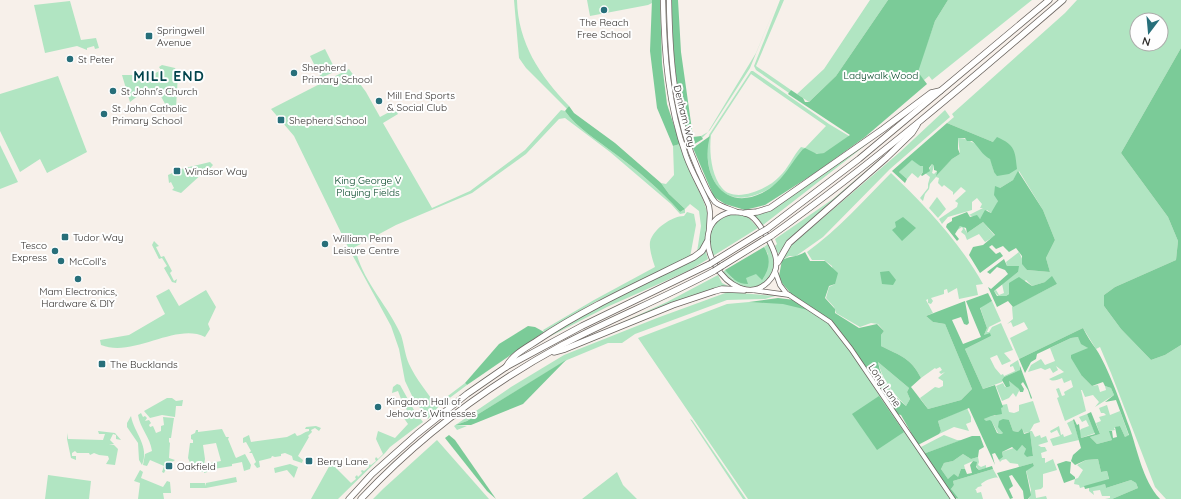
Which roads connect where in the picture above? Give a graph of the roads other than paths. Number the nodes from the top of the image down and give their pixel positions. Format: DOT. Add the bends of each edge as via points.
graph roads {
  1 [pos="663,0"];
  2 [pos="669,0"];
  3 [pos="1049,0"];
  4 [pos="1063,0"];
  5 [pos="940,91"];
  6 [pos="918,123"];
  7 [pos="689,155"];
  8 [pos="737,212"];
  9 [pos="745,213"];
  10 [pos="709,230"];
  11 [pos="707,242"];
  12 [pos="778,262"];
  13 [pos="776,270"];
  14 [pos="747,290"];
  15 [pos="789,296"];
  16 [pos="550,352"];
  17 [pos="506,367"];
  18 [pos="349,499"];
  19 [pos="361,499"];
  20 [pos="953,499"];
  1 -- 7 [label="main road, Denham Way" via="667,81 681,142"];
  2 -- 7 [label="main road, Denham Way" via="672,72"];
  3 -- 5 [label="highway"];
  4 -- 6 [label="highway"];
  5 -- 9 [label="highway" via="932,93 770,208"];
  5 -- 17 [label="highway, bridge" via="859,159 767,229 710,264 582,326"];
  6 -- 12 [label="highway" via="886,158 789,243"];
  6 -- 16 [label="highway, bridge" via="771,236 714,271"];
  7 -- 8 [label="main road, Denham Way" via="715,201 722,207"];
  7 -- 10 [label="main road, Denham Way" via="709,206"];
  8 -- 9 [label="main road"];
  8 -- 10 [label="main road" via="719,217"];
  9 -- 12 [label="main road" via="760,226 773,246"];
  10 -- 11 [label="main road"];
  11 -- 14 [label="main road" via="711,256 725,278 736,287"];
  11 -- 17 [label="highway" via="698,255 556,328 511,359"];
  12 -- 13 [label="main road"];
  13 -- 14 [label="main road" via="768,283 760,288"];
  13 -- 15 [label="street, Long Lane" via="780,285"];
  14 -- 15 [label="street, Long Lane"];
  14 -- 16 [label="highway" via="722,289 709,292 565,350"];
  15 -- 20 [label="street, Long Lane" via="830,322"];
  16 -- 19 [label="highway" via="506,378 437,428"];
  17 -- 18 [label="highway" via="427,426 372,474"];
}
